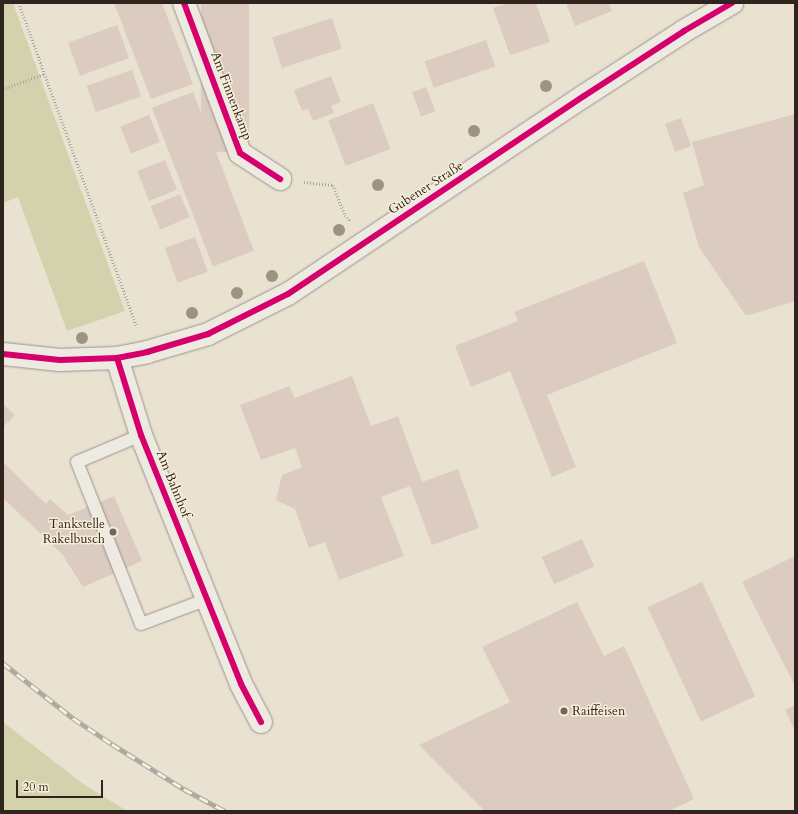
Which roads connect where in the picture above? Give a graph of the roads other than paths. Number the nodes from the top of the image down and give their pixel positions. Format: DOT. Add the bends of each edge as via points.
graph roads {
  1 [pos="184,3"];
  2 [pos="732,3"];
  3 [pos="280,179"];
  4 [pos="3,354"];
  5 [pos="117,358"];
  6 [pos="142,435"];
  7 [pos="208,599"];
  8 [pos="260,722"];
  1 -- 3 [label="street, Am Finnenkamp" via="240,153"];
  2 -- 5 [label="street, Gubener Straße" via="591,92 288,294 215,331"];
  4 -- 5 [label="street" via="60,360"];
  5 -- 6 [label="street, Am Bahnhof"];
  6 -- 7 [label="street, Am Bahnhof"];
  6 -- 7 [label="lane" via="77,462 141,624"];
  7 -- 8 [label="street, Am Bahnhof" via="241,684"];
}
